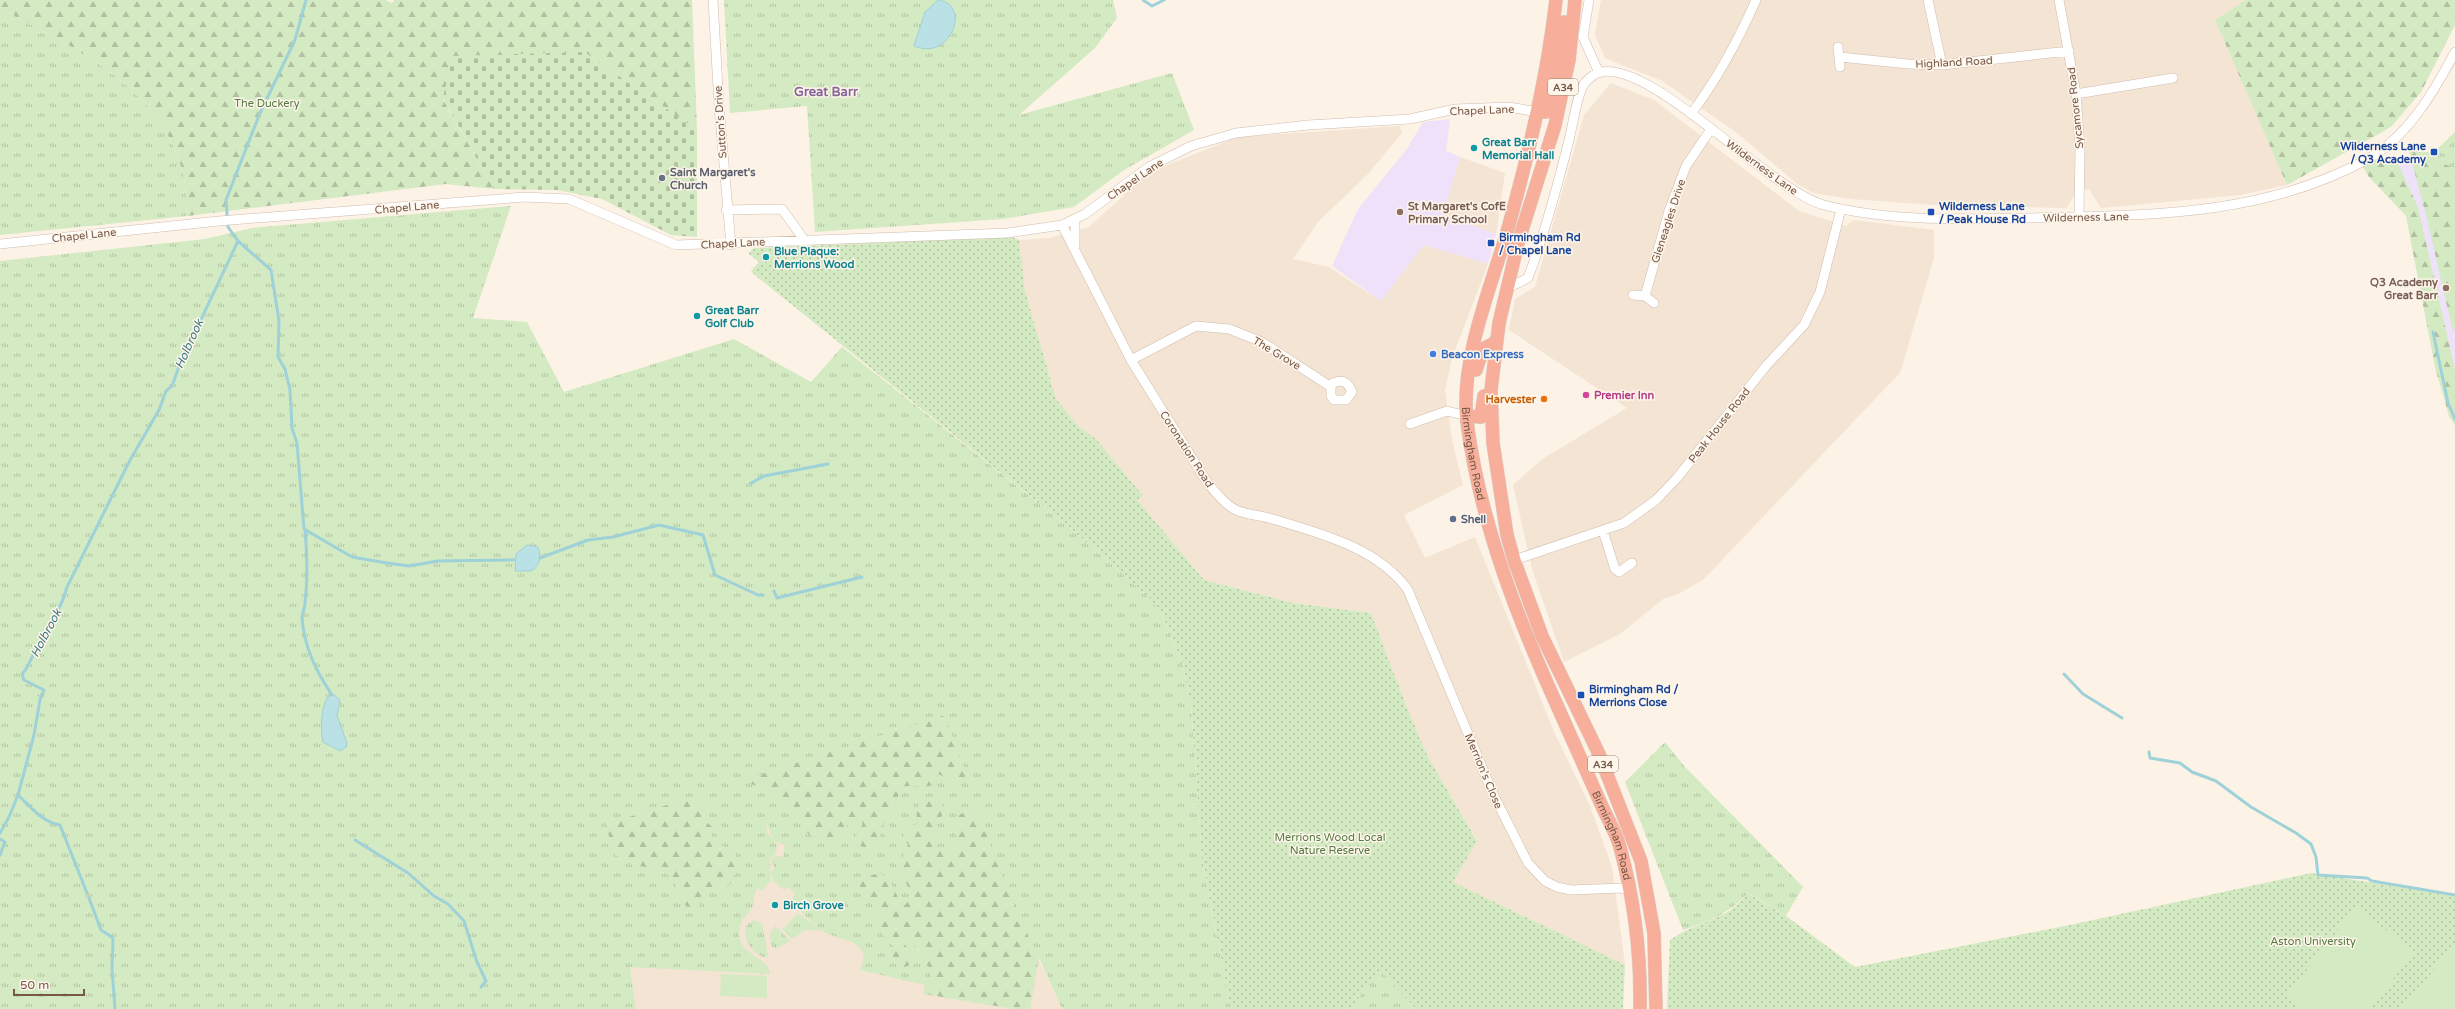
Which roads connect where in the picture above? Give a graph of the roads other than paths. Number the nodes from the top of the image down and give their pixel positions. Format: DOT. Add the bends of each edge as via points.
graph roads {
  1 [pos="713,0"];
  2 [pos="1556,0"];
  3 [pos="1589,0"];
  4 [pos="1756,0"];
  5 [pos="1928,0"];
  6 [pos="2059,0"];
  7 [pos="1573,2"];
  8 [pos="1838,47"];
  9 [pos="2069,51"];
  10 [pos="2455,52"];
  11 [pos="1942,65"];
  12 [pos="1599,73"];
  13 [pos="2173,78"];
  14 [pos="2076,94"];
  15 [pos="1538,112"];
  16 [pos="1691,114"];
  17 [pos="1711,130"];
  18 [pos="1841,209"];
  19 [pos="726,210"];
  20 [pos="2079,216"];
  21 [pos="1075,219"];
  22 [pos="1062,225"];
  23 [pos="805,241"];
  24 [pos="0,244"];
  25 [pos="731,245"];
  26 [pos="1075,247"];
  27 [pos="1506,289"];
  28 [pos="1633,295"];
  29 [pos="1645,296"];
  30 [pos="1654,303"];
  31 [pos="1496,342"];
  32 [pos="1132,360"];
  33 [pos="1493,366"];
  34 [pos="1331,387"];
  35 [pos="1468,401"];
  36 [pos="1467,416"];
  37 [pos="1410,424"];
  38 [pos="1603,531"];
  39 [pos="1514,560"];
  40 [pos="1632,563"];
  41 [pos="1398,576"];
  42 [pos="1643,870"];
  43 [pos="1626,874"];
  44 [pos="1631,895"];
  45 [pos="1648,898"];
  46 [pos="1640,1009"];
  47 [pos="1656,1009"];
  1 -- 19 [label="street, Sutton's Drive"];
  2 -- 15 [label="highway, Birmingham Road / A34"];
  3 -- 12 [label="street" via="1583,37"];
  4 -- 16 [label="street" via="1738,40 1715,81"];
  5 -- 11 [label="street"];
  6 -- 9 [label="street, Sycamore Road"];
  7 -- 15 [label="highway" via="1552,105 1546,112"];
  7 -- 27 [label="highway, Birmingham Road / A34" via="1569,60 1555,126"];
  8 -- 11 [label="street, Highland Road" via="1840,62"];
  9 -- 11 [label="street, Highland Road"];
  9 -- 14 [label="street, Sycamore Road"];
  10 -- 20 [label="street, Wilderness Lane" via="2426,100 2395,140 2367,160 2324,179 2234,206 2140,216"];
  12 -- 16 [label="street, Wilderness Lane" via="1617,72 1641,82 1658,90"];
  12 -- 27 [label="street" via="1584,84 1528,278"];
  13 -- 14 [label="street"];
  14 -- 20 [label="street, Sycamore Road" via="2080,148"];
  15 -- 21 [label="street, Chapel Lane" via="1509,108 1455,109 1410,119 1236,132 1191,146 1149,167"];
  15 -- 35 [label="highway, Birmingham Road / A34" via="1522,178 1473,348"];
  16 -- 17 [label="street, Wilderness Lane"];
  17 -- 18 [label="street, Wilderness Lane" via="1788,188 1822,205"];
  17 -- 29 [label="street, Gleneagles Drive" via="1686,166 1669,210"];
  18 -- 20 [label="street, Wilderness Lane" via="1914,218"];
  18 -- 38 [label="street, Peak House Road" via="1820,292 1804,325 1766,366 1677,478 1656,500 1624,523"];
  19 -- 23 [label="street" via="782,208"];
  19 -- 25 [label="street, Sutton's Drive"];
  21 -- 22 [label="street, Chapel Lane"];
  21 -- 26 [label="street, Coronation Road"];
  22 -- 23 [label="street, Chapel Lane" via="1008,233"];
  22 -- 26 [label="street, Coronation Road"];
  23 -- 25 [label="street, Chapel Lane"];
  24 -- 25 [label="street, Chapel Lane" via="236,220 526,197 569,199 676,245"];
  26 -- 32 [label="street, Coronation Road"];
  27 -- 31 [label="highway, Birmingham Road / A34"];
  28 -- 29 [label="street"];
  29 -- 30 [label="street"];
  31 -- 33 [label="highway, Birmingham Road / A34"];
  31 -- 35 [label="highway" via="1484,349"];
  32 -- 34 [label="street, The Grove" via="1196,326 1229,329 1262,342"];
  32 -- 41 [label="street, Coronation Road" via="1203,476 1221,499 1237,510 1276,520 1354,548 1382,562"];
  33 -- 36 [label="highway" via="1486,384 1481,417"];
  33 -- 39 [label="highway, Birmingham Road / A34" via="1491,415 1495,472"];
  35 -- 36 [label="highway, Birmingham Road / A34"];
  36 -- 37 [label="street" via="1447,411"];
  36 -- 43 [label="highway, Birmingham Road / A34" via="1476,474 1502,570 1526,636 1619,844"];
  38 -- 39 [label="street, Peak House Road"];
  38 -- 40 [label="street" via="1615,569 1619,572"];
  39 -- 42 [label="highway, Birmingham Road / A34" via="1542,636 1599,754"];
  41 -- 44 [label="street, Merrion's Close" via="1408,590 1494,796 1528,863 1545,881 1557,887 1571,890 1621,888"];
  42 -- 43 [label="highway"];
  42 -- 45 [label="highway, Birmingham Road / A34"];
  43 -- 44 [label="highway, Birmingham Road / A34"];
  44 -- 45 [label="highway"];
  44 -- 46 [label="highway, Birmingham Road / A34" via="1637,942"];
  45 -- 47 [label="highway, Birmingham Road / A34" via="1654,933"];
}
